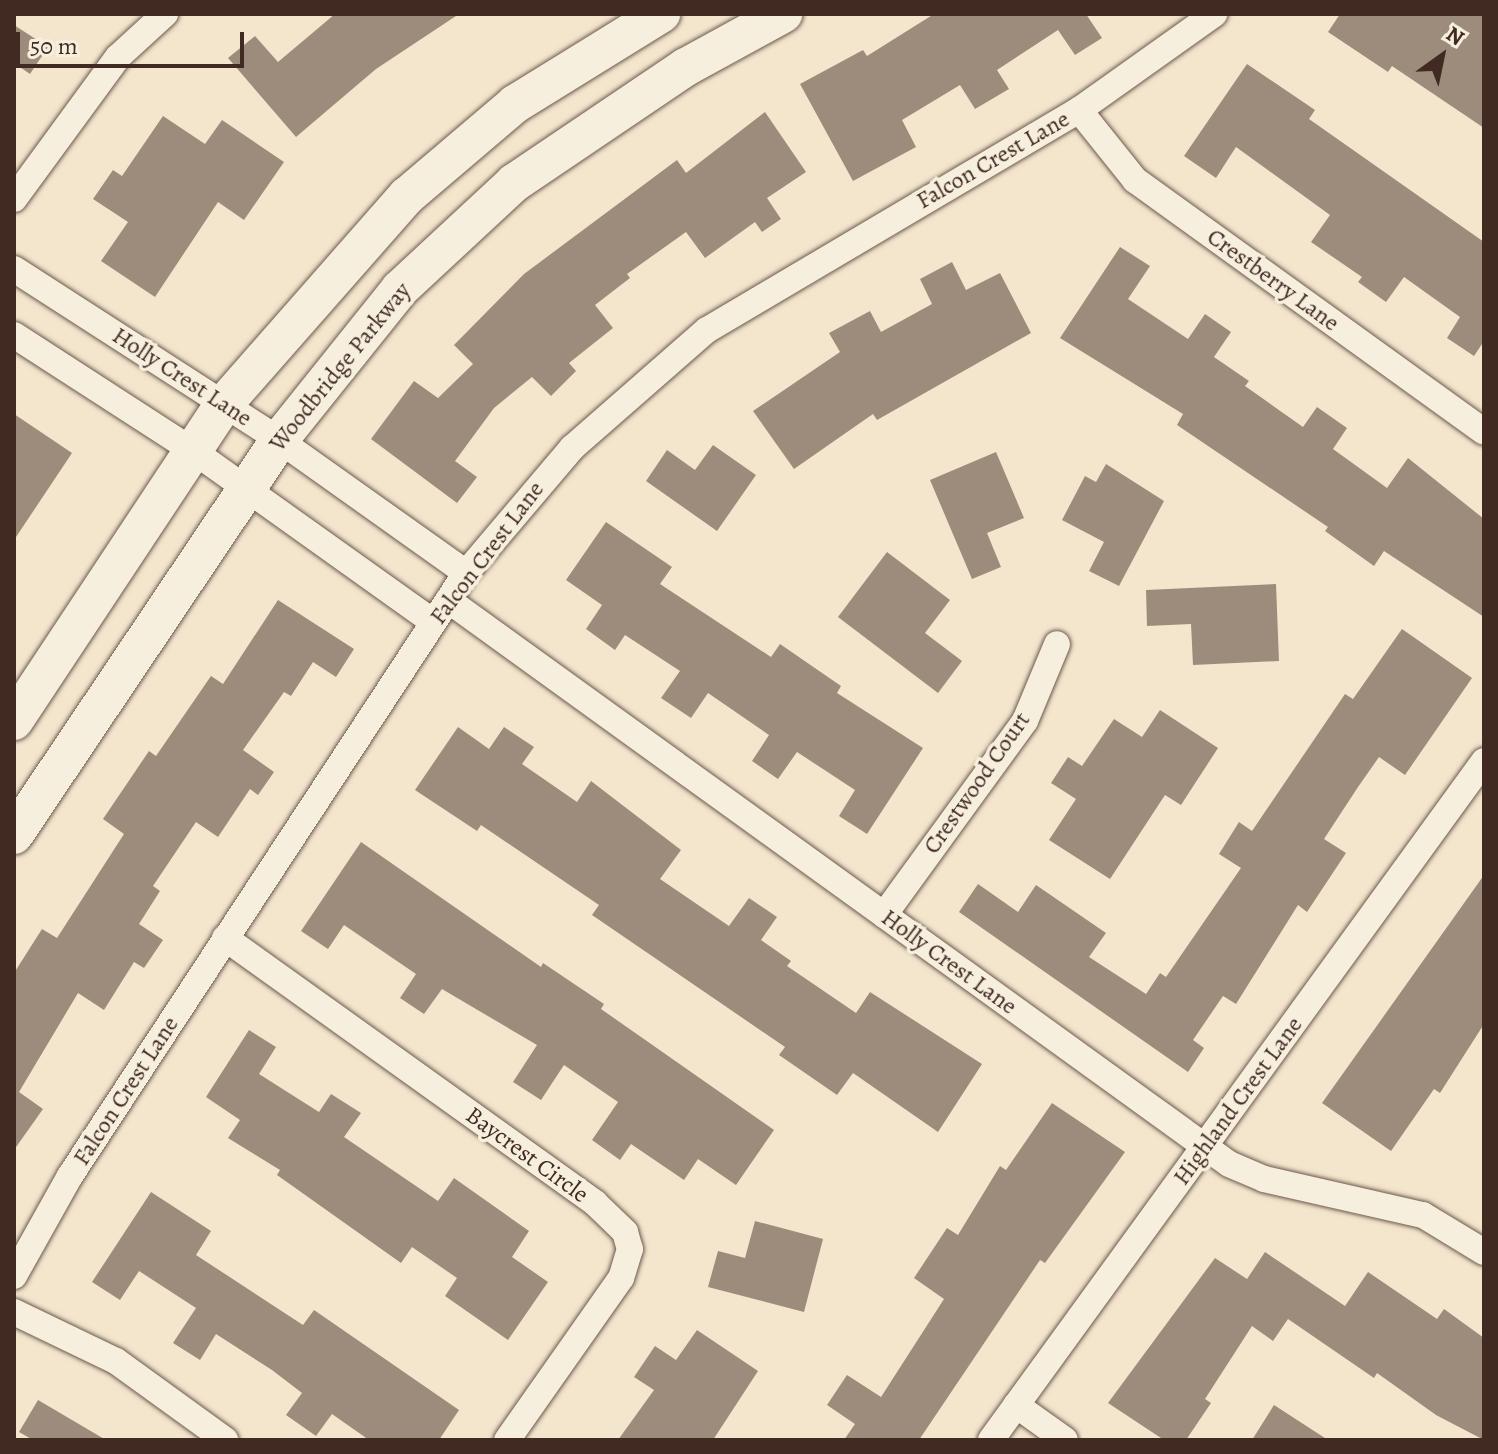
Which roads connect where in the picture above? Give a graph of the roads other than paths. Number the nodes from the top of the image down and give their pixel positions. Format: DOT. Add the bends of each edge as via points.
graph roads {
  1 [pos="165,14"];
  2 [pos="661,14"];
  3 [pos="783,14"];
  4 [pos="1214,14"];
  5 [pos="1079,110"];
  6 [pos="14,199"];
  7 [pos="14,269"];
  8 [pos="14,335"];
  9 [pos="224,404"];
  10 [pos="1484,432"];
  11 [pos="279,440"];
  12 [pos="192,450"];
  13 [pos="245,490"];
  14 [pos="466,573"];
  15 [pos="448,600"];
  16 [pos="433,622"];
  17 [pos="1057,644"];
  18 [pos="14,721"];
  19 [pos="1484,761"];
  20 [pos="14,835"];
  21 [pos="884,915"];
  22 [pos="225,938"];
  23 [pos="1205,1147"];
  24 [pos="1484,1252"];
  25 [pos="14,1276"];
  26 [pos="14,1312"];
  27 [pos="1016,1405"];
  28 [pos="225,1440"];
  29 [pos="507,1440"];
  30 [pos="991,1440"];
  31 [pos="1065,1440"];
  1 -- 6 [label="street" via="118,57"];
  2 -- 9 [label="main road" via="515,104 407,196"];
  3 -- 11 [label="main road, Woodbridge Parkway" via="686,67 514,183 400,289"];
  4 -- 5 [label="street, Falcon Crest Lane"];
  5 -- 10 [label="street, Crestberry Lane" via="1135,180"];
  5 -- 14 [label="street, Falcon Crest Lane" via="707,330 572,448"];
  7 -- 9 [label="street, Holly Crest Lane"];
  8 -- 12 [label="street"];
  9 -- 11 [label="street, Holly Crest Lane"];
  9 -- 12 [label="main road"];
  11 -- 13 [label="main road, Woodbridge Parkway"];
  11 -- 14 [label="street, Holly Crest Lane"];
  12 -- 13 [label="street"];
  12 -- 18 [label="main road"];
  13 -- 16 [label="street"];
  13 -- 20 [label="main road, Woodbridge Parkway"];
  14 -- 15 [label="street, Falcon Crest Lane"];
  15 -- 16 [label="street, Falcon Crest Lane"];
  15 -- 21 [label="street, Holly Crest Lane"];
  16 -- 22 [label="street, Falcon Crest Lane"];
  17 -- 21 [label="street, Crestwood Court" via="1025,721"];
  19 -- 23 [label="street, Highland Crest Lane"];
  21 -- 23 [label="street, Holly Crest Lane"];
  22 -- 25 [label="street, Falcon Crest Lane" via="44,1217"];
  22 -- 29 [label="street, Baycrest Circle" via="595,1203 625,1232 630,1249 621,1278"];
  23 -- 24 [label="street, Holly Crest Lane" via="1264,1179 1423,1215"];
  23 -- 27 [label="street, Highland Crest Lane"];
  26 -- 28 [label="street" via="116,1361"];
  27 -- 30 [label="street, Highland Crest Lane"];
  27 -- 31 [label="street"];
}
